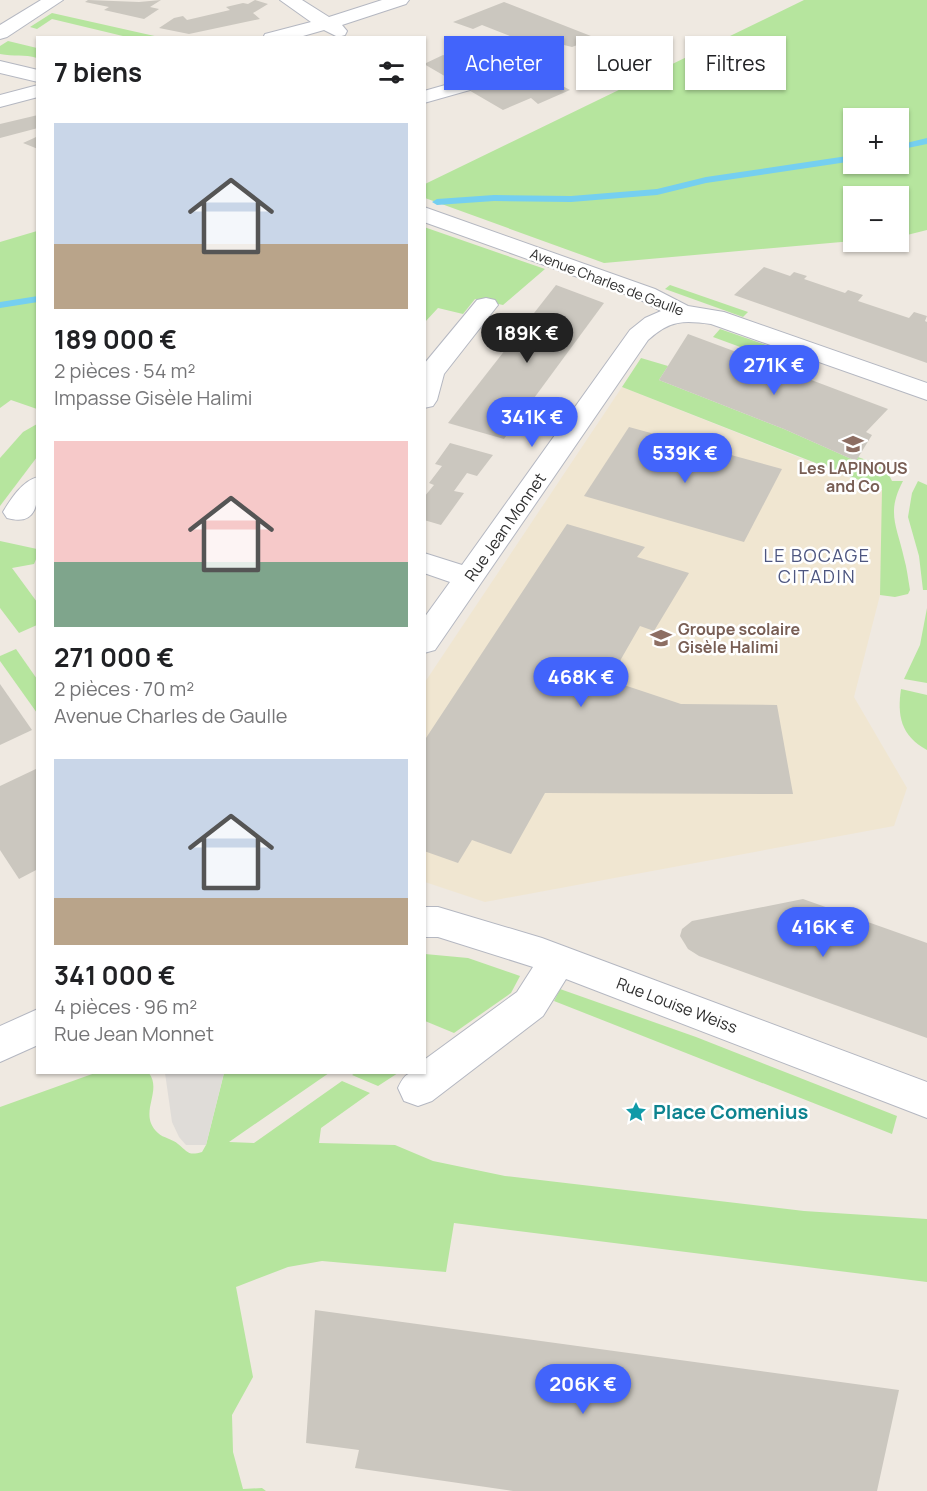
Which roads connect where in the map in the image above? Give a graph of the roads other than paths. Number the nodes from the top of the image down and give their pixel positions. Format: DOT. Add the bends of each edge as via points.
graph roads {
  1 [pos="29,0"];
  2 [pos="54,0"];
  3 [pos="289,0"];
  4 [pos="400,0"];
  5 [pos="0,17"];
  6 [pos="327,24"];
  7 [pos="0,33"];
  8 [pos="280,36"];
  9 [pos="344,36"];
  10 [pos="0,67"];
  11 [pos="36,75"];
  12 [pos="444,90"];
  13 [pos="36,92"];
  14 [pos="427,93"];
  15 [pos="0,101"];
  16 [pos="426,215"];
  17 [pos="486,305"];
  18 [pos="682,313"];
  19 [pos="426,392"];
  20 [pos="927,392"];
  21 [pos="36,488"];
  22 [pos="17,512"];
  23 [pos="426,564"];
  24 [pos="470,578"];
  25 [pos="426,639"];
  26 [pos="426,922"];
  27 [pos="558,960"];
  28 [pos="36,1027"];
  29 [pos="0,1045"];
  30 [pos="418,1088"];
  31 [pos="927,1100"];
  1 -- 5 [label="street"];
  2 -- 7 [label="street"];
  3 -- 6 [label="street"];
  4 -- 6 [label="street"];
  6 -- 8 [label="street"];
  6 -- 9 [label="street"];
  10 -- 11 [label="street"];
  12 -- 14 [label="street"];
  13 -- 15 [label="street"];
  16 -- 18 [label="street, Avenue Charles de Gaulle" via="647,294"];
  17 -- 19 [label="street" via="431,372"];
  18 -- 20 [label="street, Avenue Charles de Gaulle" via="727,321"];
  18 -- 24 [label="street, Rue Jean Monnet" via="663,318 639,335"];
  21 -- 22 [label="street"];
  23 -- 24 [label="street"];
  24 -- 25 [label="street, Rue Jean Monnet"];
  26 -- 27 [label="street, Rue Louise Weiss" via="438,922"];
  27 -- 30 [label="street" via="530,1004"];
  27 -- 31 [label="street, Rue Louise Weiss"];
  28 -- 29 [label="street"];
}
